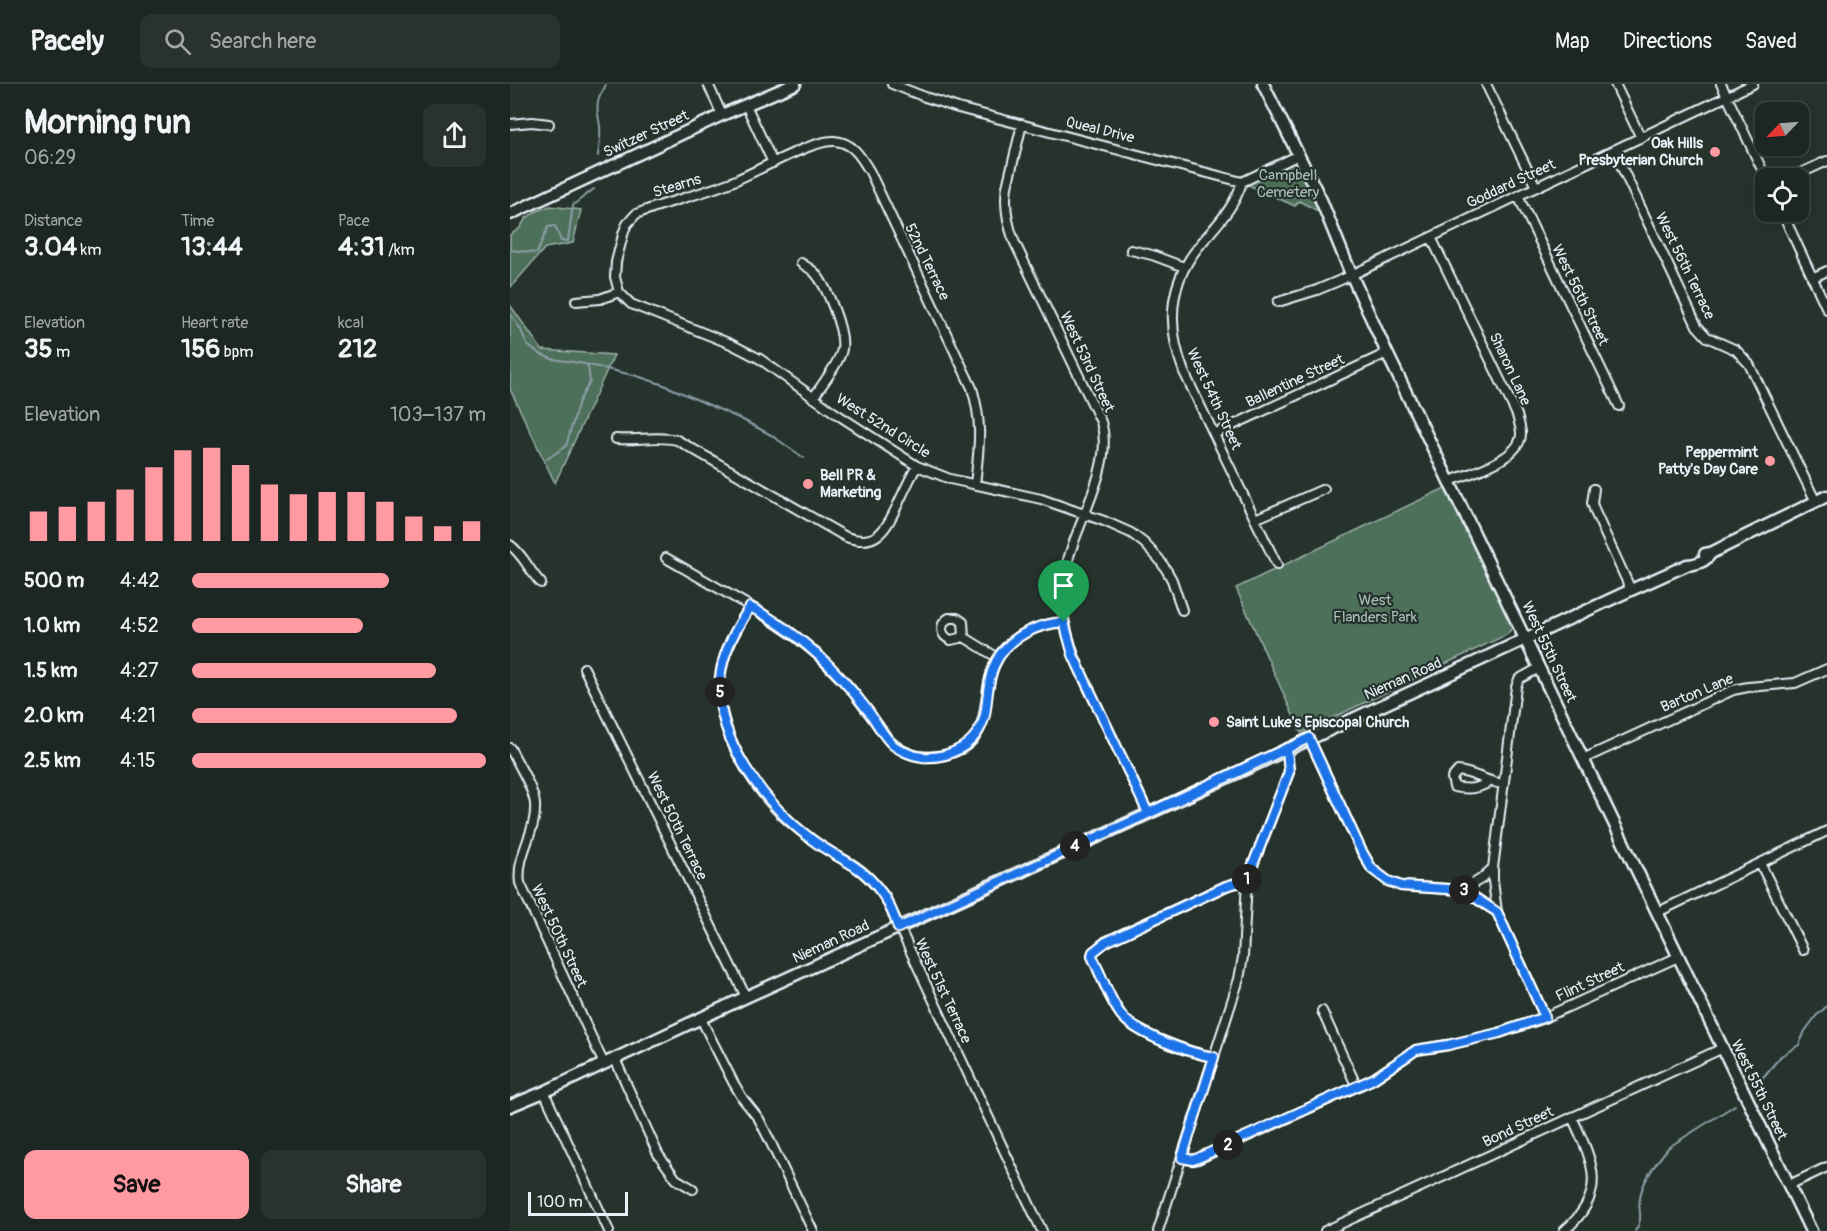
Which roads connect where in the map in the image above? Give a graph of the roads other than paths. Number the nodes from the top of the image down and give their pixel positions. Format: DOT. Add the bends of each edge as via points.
graph roads {
  1 [pos="708,84"];
  2 [pos="795,84"];
  3 [pos="892,84"];
  4 [pos="1263,84"];
  5 [pos="1486,84"];
  6 [pos="1615,84"];
  7 [pos="1720,84"];
  8 [pos="1753,84"];
  9 [pos="1727,97"];
  10 [pos="746,105"];
  11 [pos="722,115"];
  12 [pos="510,124"];
  13 [pos="549,124"];
  14 [pos="1022,124"];
  15 [pos="1641,138"];
  16 [pos="845,144"];
  17 [pos="1614,151"];
  18 [pos="1299,155"];
  19 [pos="1827,161"];
  20 [pos="773,163"];
  21 [pos="1761,168"];
  22 [pos="1809,169"];
  23 [pos="1242,182"];
  24 [pos="1536,187"];
  25 [pos="1518,196"];
  26 [pos="511,211"];
  27 [pos="1787,222"];
  28 [pos="1431,237"];
  29 [pos="1131,250"];
  30 [pos="801,263"];
  31 [pos="1184,267"];
  32 [pos="1827,271"];
  33 [pos="1351,274"];
  34 [pos="1812,278"];
  35 [pos="619,292"];
  36 [pos="576,301"];
  37 [pos="1278,302"];
  38 [pos="1827,309"];
  39 [pos="1387,353"];
  40 [pos="813,398"];
  41 [pos="1619,406"];
  42 [pos="1214,434"];
  43 [pos="616,440"];
  44 [pos="916,466"];
  45 [pos="1450,481"];
  46 [pos="975,485"];
  47 [pos="1324,489"];
  48 [pos="1594,489"];
  49 [pos="1827,496"];
  50 [pos="1816,502"];
  51 [pos="1084,514"];
  52 [pos="1255,519"];
  53 [pos="510,545"];
  54 [pos="666,558"];
  55 [pos="1276,565"];
  56 [pos="541,583"];
  57 [pos="1631,590"];
  58 [pos="750,607"];
  59 [pos="1182,610"];
  60 [pos="1064,622"];
  61 [pos="964,637"];
  62 [pos="1527,639"];
  63 [pos="998,658"];
  64 [pos="584,668"];
  65 [pos="1539,668"];
  66 [pos="1827,669"];
  67 [pos="1309,738"];
  68 [pos="510,748"];
  69 [pos="1287,748"];
  70 [pos="1583,759"];
  71 [pos="1490,782"];
  72 [pos="1503,784"];
  73 [pos="1148,813"];
  74 [pos="1827,831"];
  75 [pos="1760,863"];
  76 [pos="1493,868"];
  77 [pos="519,873"];
  78 [pos="510,876"];
  79 [pos="1247,880"];
  80 [pos="1463,890"];
  81 [pos="1497,912"];
  82 [pos="1658,912"];
  83 [pos="898,928"];
  84 [pos="1803,950"];
  85 [pos="1678,957"];
  86 [pos="746,997"];
  87 [pos="1322,1011"];
  88 [pos="1545,1017"];
  89 [pos="701,1019"];
  90 [pos="1723,1048"];
  91 [pos="1214,1057"];
  92 [pos="615,1059"];
  93 [pos="604,1064"];
  94 [pos="1356,1085"];
  95 [pos="544,1092"];
  96 [pos="510,1106"];
  97 [pos="1572,1117"];
  98 [pos="1182,1158"];
  99 [pos="1827,1167"];
  100 [pos="1789,1185"];
  101 [pos="693,1189"];
  102 [pos="609,1231"];
  103 [pos="813,1231"];
  104 [pos="1042,1231"];
  105 [pos="1158,1231"];
  106 [pos="1325,1231"];
  107 [pos="1564,1231"];
  108 [pos="1811,1231"];
  1 -- 11 [label="street"];
  2 -- 10 [label="street, Switzer Street"];
  3 -- 14 [label="street, Queal Drive"];
  4 -- 18 [label="street, West 55th Street"];
  5 -- 24 [label="street"];
  6 -- 15 [label="street"];
  7 -- 9 [label="street"];
  8 -- 9 [label="street, Goddard Street"];
  9 -- 15 [label="street, Goddard Street"];
  9 -- 21 [label="street"];
  10 -- 11 [label="street, Switzer Street"];
  10 -- 20 [label="street"];
  11 -- 26 [label="street, Switzer Street"];
  12 -- 13 [label="street"];
  14 -- 23 [label="street, Queal Drive"];
  14 -- 51 [label="street, West 53rd Street" via="1007,187 1008,222 1104,431 1103,462"];
  15 -- 17 [label="street, Goddard Street"];
  16 -- 20 [label="street, Stearns" via="818,143"];
  16 -- 46 [label="street, 52nd Terrace" via="854,149 870,172 976,398 981,432"];
  17 -- 24 [label="street, Goddard Street"];
  17 -- 50 [label="street, West 56th Terrace" via="1698,326 1707,337 1736,350 1749,364"];
  18 -- 23 [label="street"];
  18 -- 33 [label="street, West 55th Street"];
  19 -- 22 [label="street"];
  20 -- 35 [label="street, Stearns" via="706,192 636,214 627,224 616,262"];
  23 -- 31 [label="street, West 54th Street" via="1232,207"];
  24 -- 25 [label="street, Goddard Street"];
  25 -- 28 [label="street, Goddard Street"];
  25 -- 41 [label="street, West 56th Street"];
  27 -- 34 [label="street"];
  28 -- 33 [label="street, Goddard Street"];
  28 -- 45 [label="street, Sharon Lane" via="1517,415 1522,434 1518,446 1508,456"];
  29 -- 31 [label="street"];
  30 -- 40 [label="street" via="818,277 837,315 843,339 840,356"];
  31 -- 42 [label="street, West 54th Street" via="1174,302 1175,343 1184,372"];
  32 -- 34 [label="street"];
  33 -- 37 [label="street, Goddard Street"];
  33 -- 39 [label="street, West 55th Street"];
  34 -- 38 [label="street"];
  35 -- 36 [label="street"];
  35 -- 40 [label="street, West 52nd Circle" via="631,304 760,359"];
  39 -- 42 [label="street, Ballentine Street"];
  39 -- 45 [label="street, West 55th Street"];
  40 -- 44 [label="street, West 52nd Circle"];
  42 -- 52 [label="street, West 54th Street"];
  43 -- 44 [label="street" via="677,440 856,541 876,537 886,528"];
  44 -- 46 [label="street, West 52nd Circle"];
  45 -- 62 [label="street, West 55th Street"];
  46 -- 51 [label="street, West 52nd Circle"];
  47 -- 52 [label="street"];
  48 -- 57 [label="street" via="1595,512"];
  49 -- 50 [label="street, Nieman Road"];
  50 -- 57 [label="street, Nieman Road"];
  51 -- 59 [label="street, West 52nd Circle" via="1131,533 1144,543 1167,571"];
  51 -- 60 [label="street, West 53rd Street" via="1065,570"];
  52 -- 55 [label="street, West 54th Street"];
  53 -- 56 [label="street"];
  54 -- 58 [label="street"];
  57 -- 62 [label="street, Nieman Road"];
  58 -- 63 [label="street" via="817,654 850,688 895,747 917,756 948,754 966,746 975,736 983,720 991,674"];
  58 -- 83 [label="street, West 51st Terrace" via="728,645 720,679 721,707 733,742 748,772 774,807 813,841 871,880 885,897"];
  60 -- 63 [label="street" via="1029,631"];
  60 -- 73 [label="street, West 53rd Street" via="1073,655"];
  61 -- 63 [label="street"];
  62 -- 65 [label="street, West 55th Street"];
  62 -- 67 [label="street, Nieman Road"];
  64 -- 86 [label="street, West 50th Terrace"];
  65 -- 70 [label="street, West 55th Street"];
  65 -- 72 [label="street" via="1519,679 1516,687"];
  66 -- 70 [label="street, Barton Lane" via="1795,683 1733,690"];
  67 -- 69 [label="street, Nieman Road"];
  67 -- 80 [label="street" via="1366,861 1377,874 1401,886"];
  68 -- 77 [label="street, West 50th Street" via="534,802 534,819"];
  69 -- 73 [label="street, Nieman Road"];
  69 -- 79 [label="street" via="1289,772"];
  70 -- 82 [label="street, West 55th Street"];
  71 -- 72 [label="street"];
  72 -- 76 [label="street"];
  73 -- 83 [label="street, Nieman Road"];
  74 -- 75 [label="street"];
  75 -- 82 [label="street"];
  75 -- 84 [label="street"];
  76 -- 80 [label="street"];
  76 -- 81 [label="street"];
  77 -- 78 [label="street"];
  77 -- 93 [label="street, West 50th Street" via="524,894"];
  79 -- 91 [label="street" via="1243,957"];
  79 -- 91 [label="street" via="1106,942 1092,956 1116,1006 1129,1023 1186,1050"];
  80 -- 81 [label="street"];
  81 -- 88 [label="street"];
  82 -- 85 [label="street, West 55th Street"];
  83 -- 86 [label="street, Nieman Road"];
  83 -- 104 [label="street, West 51st Terrace"];
  85 -- 88 [label="street, Flint Street"];
  85 -- 90 [label="street, West 55th Street"];
  86 -- 89 [label="street, Nieman Road"];
  87 -- 94 [label="street"];
  88 -- 94 [label="street, Flint Street" via="1499,1033 1416,1050 1373,1079"];
  89 -- 92 [label="street, Nieman Road"];
  89 -- 103 [label="street" via="733,1082 771,1141"];
  90 -- 97 [label="street, Bond Street"];
  90 -- 100 [label="street, West 55th Street"];
  91 -- 98 [label="street"];
  92 -- 93 [label="street, Nieman Road"];
  92 -- 101 [label="street" via="658,1154 676,1179"];
  93 -- 95 [label="street, Nieman Road"];
  94 -- 98 [label="street, Flint Street" via="1205,1156"];
  95 -- 96 [label="street, Nieman Road"];
  95 -- 102 [label="street"];
  97 -- 106 [label="street, Bond Street"];
  97 -- 107 [label="street" via="1589,1154 1593,1183 1579,1216"];
  98 -- 105 [label="street"];
  99 -- 100 [label="street"];
  100 -- 108 [label="street, West 55th Street"];
}
